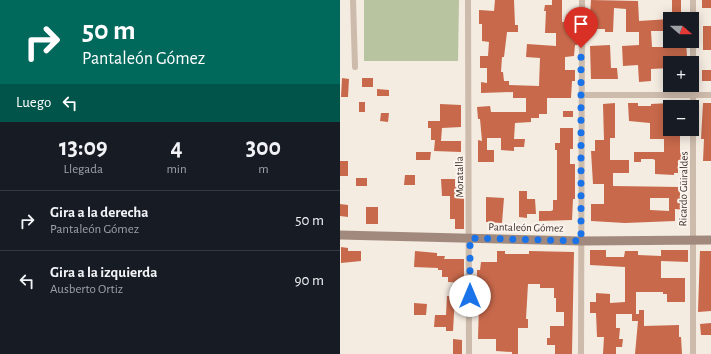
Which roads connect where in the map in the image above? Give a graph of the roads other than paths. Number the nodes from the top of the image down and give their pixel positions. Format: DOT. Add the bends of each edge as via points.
graph roads {
  1 [pos="353,0"];
  2 [pos="468,0"];
  3 [pos="582,0"];
  4 [pos="693,0"];
  5 [pos="355,67"];
  6 [pos="694,94"];
  7 [pos="581,95"];
  8 [pos="711,95"];
  9 [pos="340,235"];
  10 [pos="470,238"];
  11 [pos="692,240"];
  12 [pos="711,240"];
  13 [pos="581,241"];
  14 [pos="469,354"];
  15 [pos="581,354"];
  16 [pos="692,354"];
  1 -- 5 [label="street"];
  2 -- 10 [label="street, Moratalla"];
  3 -- 7 [label="street"];
  4 -- 6 [label="street, Ricardo Güiraldes"];
  6 -- 7 [label="street"];
  6 -- 8 [label="street"];
  6 -- 11 [label="street, Ricardo Güiraldes"];
  7 -- 13 [label="street"];
  9 -- 10 [label="main road, Pantaleón Gómez"];
  10 -- 13 [label="main road, Pantaleón Gómez"];
  10 -- 14 [label="street, Moratalla"];
  11 -- 12 [label="main road, Pantaleón Gómez"];
  11 -- 13 [label="main road, Pantaleón Gómez"];
  11 -- 16 [label="street, Ricardo Güiraldes"];
  13 -- 15 [label="street"];
}
